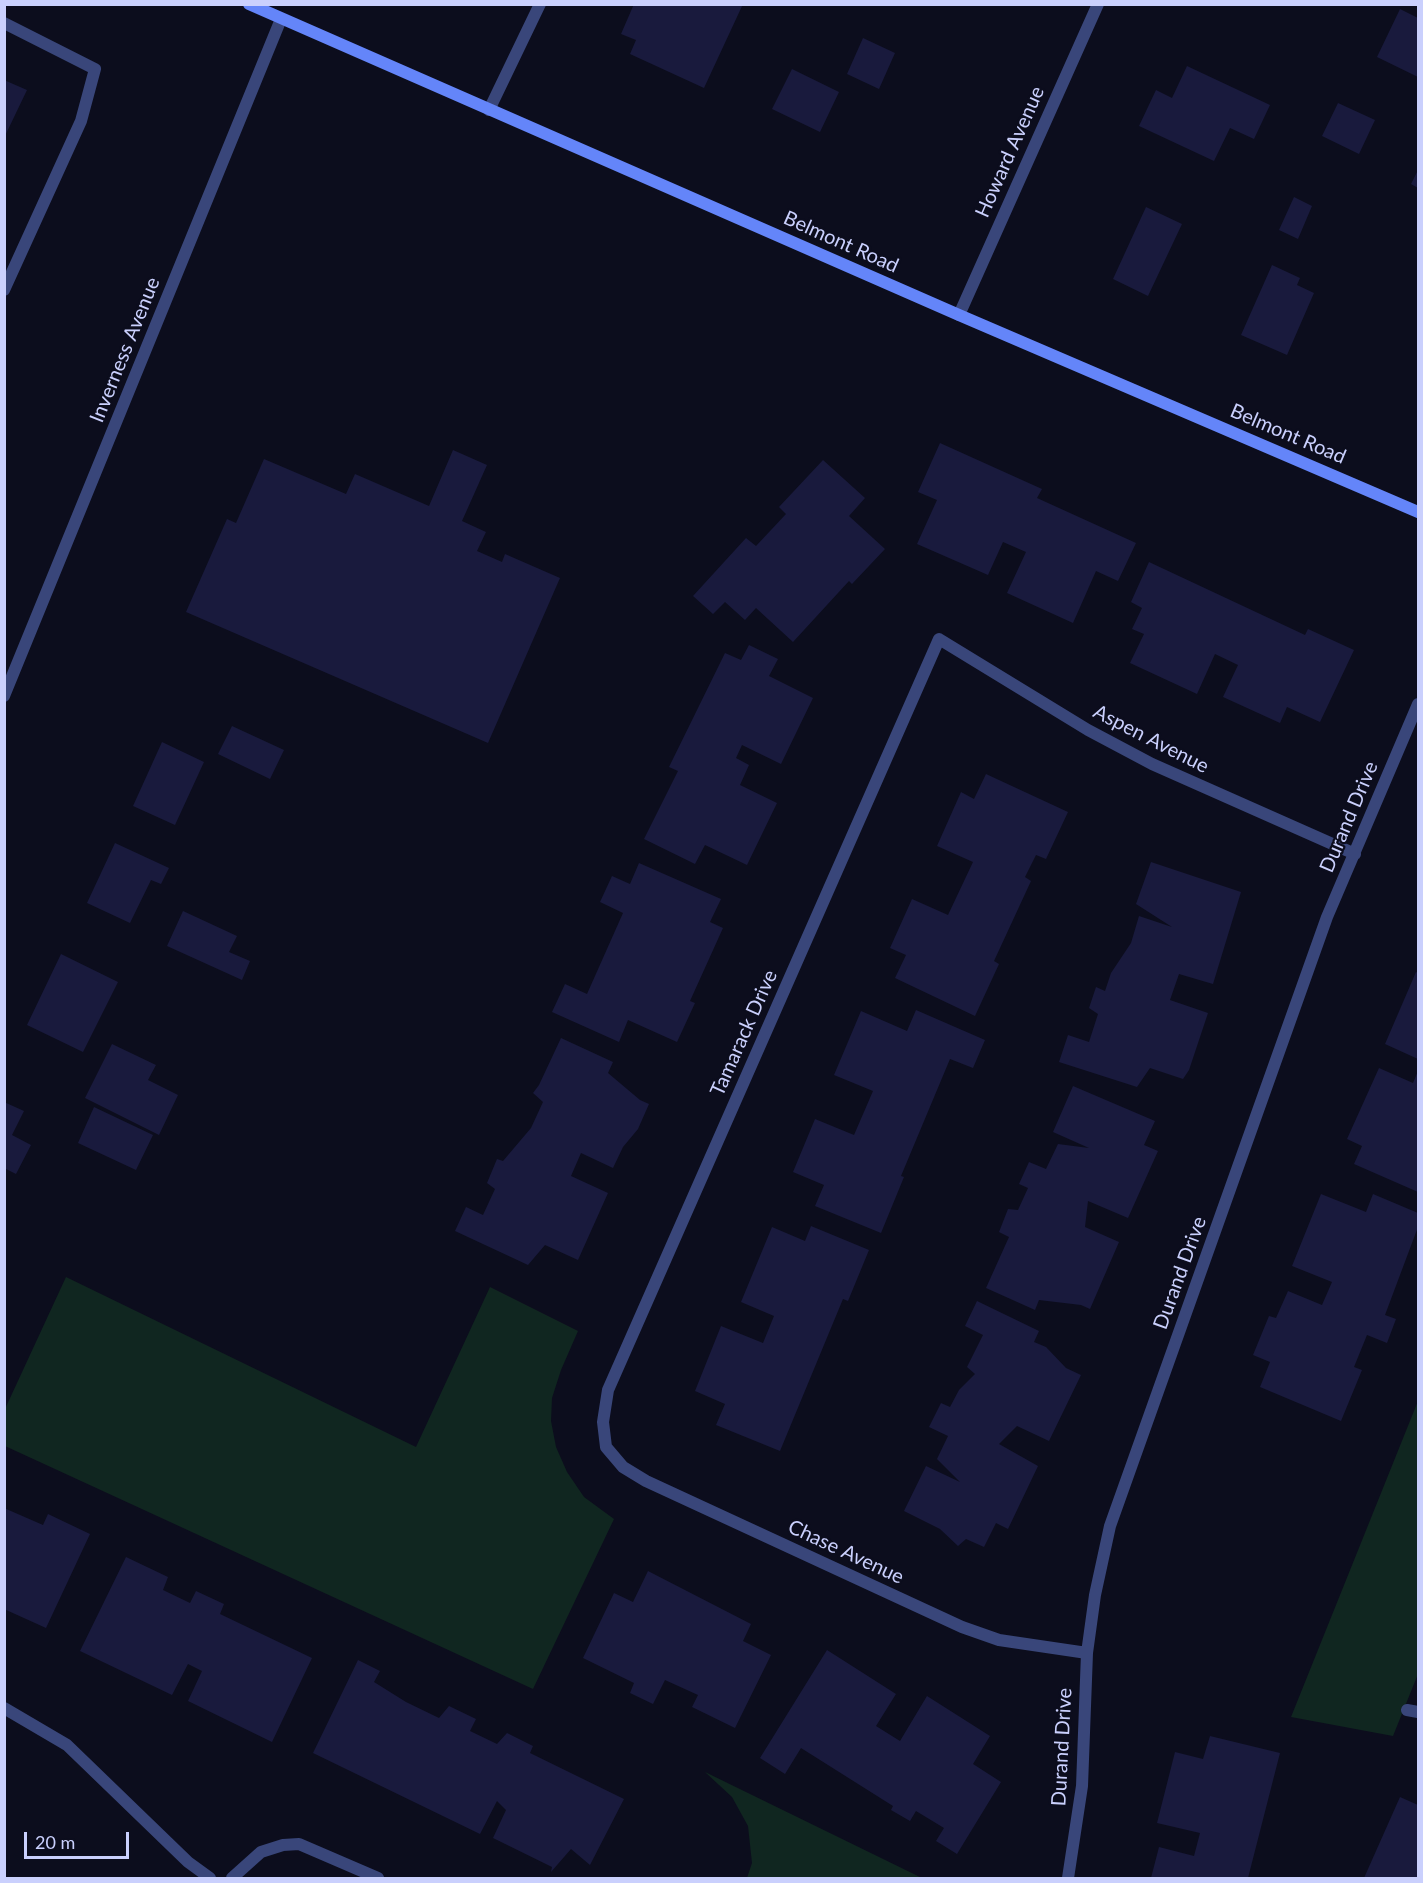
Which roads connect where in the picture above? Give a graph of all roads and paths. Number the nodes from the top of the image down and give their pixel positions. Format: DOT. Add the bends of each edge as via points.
graph roads {
  1 [pos="249,4"];
  2 [pos="540,4"];
  3 [pos="1098,4"];
  4 [pos="281,19"];
  5 [pos="4,23"];
  6 [pos="489,110"];
  7 [pos="4,290"];
  8 [pos="959,315"];
  9 [pos="1419,512"];
  10 [pos="939,639"];
  11 [pos="4,696"];
  12 [pos="1419,704"];
  13 [pos="1354,854"];
  14 [pos="606,1447"];
  15 [pos="1087,1653"];
  16 [pos="4,1708"];
  17 [pos="210,1878"];
  18 [pos="232,1878"];
  19 [pos="378,1878"];
  20 [pos="1068,1878"];
  1 -- 4 [label="main road, Belmont Road"];
  2 -- 6 [label="street"];
  3 -- 8 [label="street, Howard Avenue"];
  4 -- 6 [label="main road, Belmont Road"];
  4 -- 11 [label="street, Inverness Avenue"];
  5 -- 7 [label="street" via="95,69 81,121"];
  6 -- 8 [label="main road, Belmont Road"];
  8 -- 9 [label="main road, Belmont Road"];
  10 -- 13 [label="street, Aspen Avenue" via="1088,730 1152,764"];
  10 -- 14 [label="street, Tamarack Drive" via="608,1390 603,1422"];
  12 -- 13 [label="street, Durand Drive"];
  13 -- 15 [label="street, Durand Drive" via="1327,917 1110,1526"];
  14 -- 15 [label="street, Chase Avenue" via="623,1467 646,1481 962,1627 999,1640"];
  15 -- 20 [label="street, Durand Drive" via="1082,1786"];
  16 -- 17 [label="street" via="67,1745 188,1862"];
  18 -- 19 [label="street" via="261,1852 299,1844"];
}
